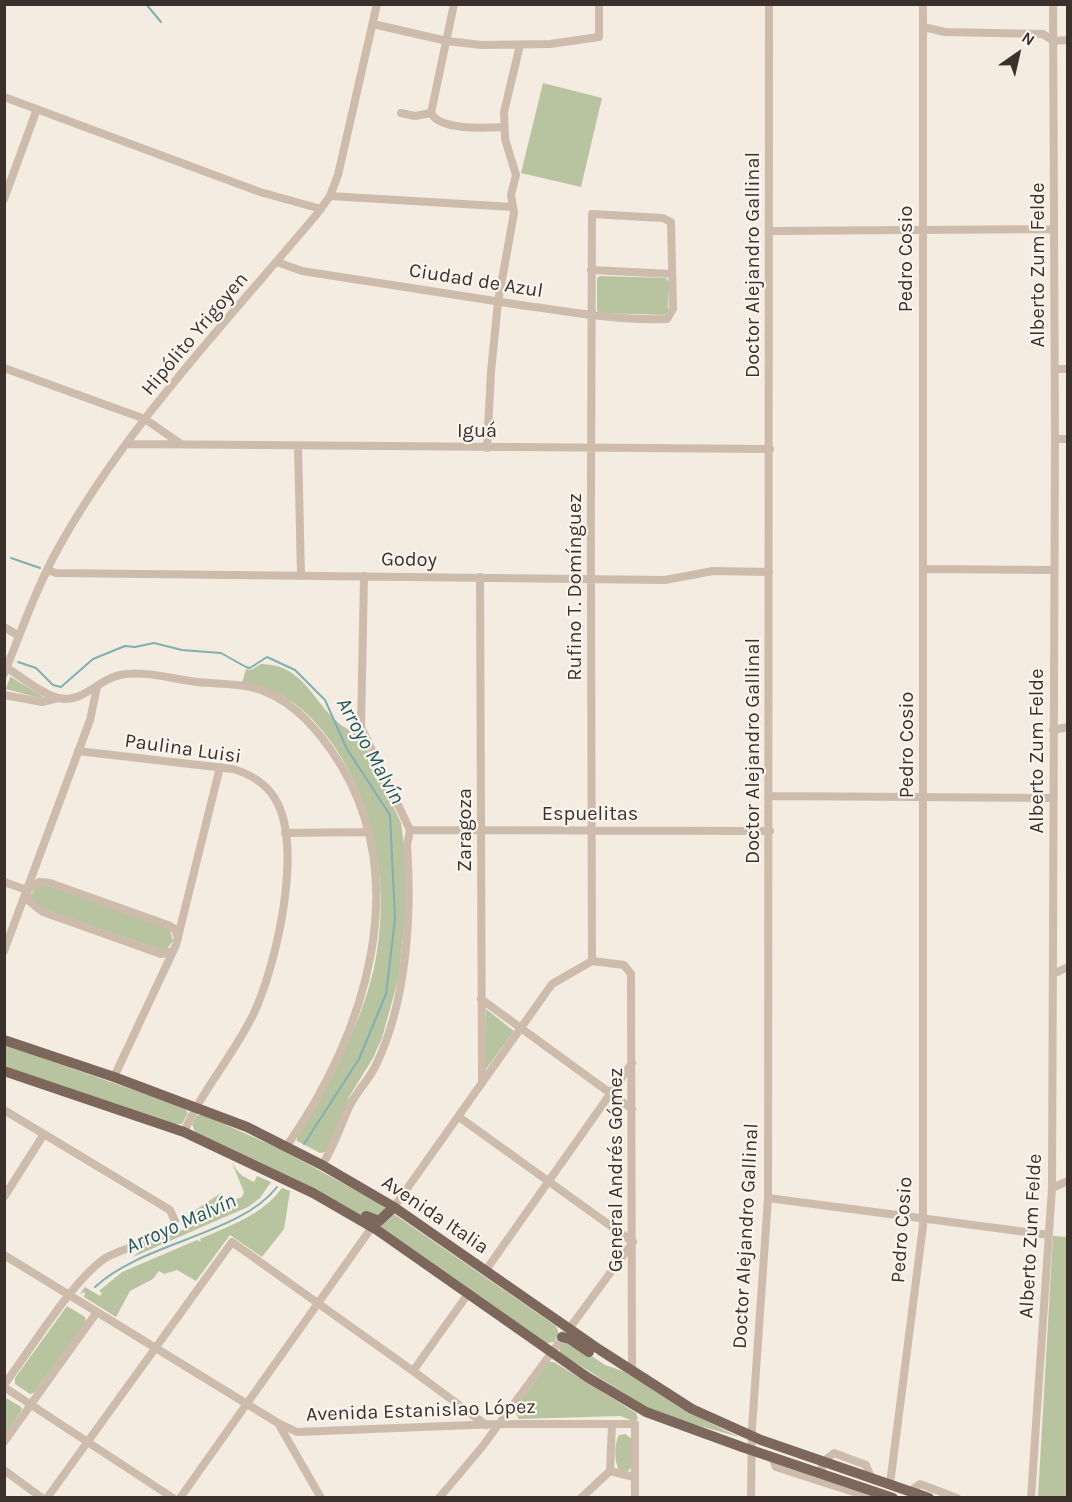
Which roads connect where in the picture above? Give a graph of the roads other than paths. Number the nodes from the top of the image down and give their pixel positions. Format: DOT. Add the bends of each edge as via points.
graph roads {
  1 [pos="377,4"];
  2 [pos="454,4"];
  3 [pos="599,4"];
  4 [pos="770,4"];
  5 [pos="923,4"];
  6 [pos="1053,4"];
  7 [pos="373,24"];
  8 [pos="923,27"];
  9 [pos="1068,40"];
  10 [pos="447,41"];
  11 [pos="1053,41"];
  12 [pos="520,45"];
  13 [pos="4,97"];
  14 [pos="37,109"];
  15 [pos="401,113"];
  16 [pos="431,113"];
  17 [pos="504,127"];
  18 [pos="330,196"];
  19 [pos="4,199"];
  20 [pos="513,207"];
  21 [pos="321,209"];
  22 [pos="1054,229"];
  23 [pos="922,230"];
  24 [pos="769,231"];
  25 [pos="277,262"];
  26 [pos="591,270"];
  27 [pos="672,274"];
  28 [pos="498,302"];
  29 [pos="590,315"];
  30 [pos="4,368"];
  31 [pos="1055,369"];
  32 [pos="1068,369"];
  33 [pos="145,419"];
  34 [pos="164,432"];
  35 [pos="1055,439"];
  36 [pos="1068,439"];
  37 [pos="127,444"];
  38 [pos="160,445"];
  39 [pos="184,445"];
  40 [pos="298,446"];
  41 [pos="487,448"];
  42 [pos="590,448"];
  43 [pos="770,449"];
  44 [pos="923,569"];
  45 [pos="47,570"];
  46 [pos="1054,570"];
  47 [pos="769,572"];
  48 [pos="301,575"];
  49 [pos="364,576"];
  50 [pos="480,577"];
  51 [pos="591,578"];
  52 [pos="4,627"];
  53 [pos="19,636"];
  54 [pos="6,671"];
  55 [pos="97,687"];
  56 [pos="4,695"];
  57 [pos="79,696"];
  58 [pos="58,698"];
  59 [pos="92,710"];
  60 [pos="1068,727"];
  61 [pos="1053,730"];
  62 [pos="78,751"];
  63 [pos="220,768"];
  64 [pos="770,796"];
  65 [pos="923,797"];
  66 [pos="1053,798"];
  67 [pos="410,830"];
  68 [pos="481,831"];
  69 [pos="591,831"];
  70 [pos="770,831"];
  71 [pos="367,832"];
  72 [pos="285,833"];
  73 [pos="4,882"];
  74 [pos="27,890"];
  75 [pos="178,938"];
  76 [pos="4,951"];
  77 [pos="173,951"];
  78 [pos="592,961"];
  79 [pos="1068,967"];
  80 [pos="1053,974"];
  81 [pos="481,999"];
  82 [pos="522,1028"];
  83 [pos="4,1040"];
  84 [pos="632,1063"];
  85 [pos="4,1071"];
  86 [pos="114,1077"];
  87 [pos="482,1084"];
  88 [pos="611,1094"];
  89 [pos="195,1106"];
  90 [pos="632,1109"];
  91 [pos="4,1110"];
  92 [pos="459,1117"];
  93 [pos="184,1132"];
  94 [pos="44,1134"];
  95 [pos="286,1147"];
  96 [pos="322,1165"];
  97 [pos="1068,1180"];
  98 [pos="548,1183"];
  99 [pos="1052,1188"];
  100 [pos="4,1197"];
  101 [pos="768,1198"];
  102 [pos="332,1203"];
  103 [pos="394,1207"];
  104 [pos="923,1219"];
  105 [pos="372,1227"];
  106 [pos="1049,1235"];
  107 [pos="633,1242"];
  108 [pos="4,1255"];
  109 [pos="486,1270"];
  110 [pos="468,1294"];
  111 [pos="70,1296"];
  112 [pos="318,1303"];
  113 [pos="97,1312"];
  114 [pos="565,1333"];
  115 [pos="155,1347"];
  116 [pos="551,1352"];
  117 [pos="413,1371"];
  118 [pos="632,1371"];
  119 [pos="4,1386"];
  120 [pos="247,1404"];
  121 [pos="31,1405"];
  122 [pos="646,1412"];
  123 [pos="278,1423"];
  124 [pos="498,1424"];
  125 [pos="612,1424"];
  126 [pos="635,1424"];
  127 [pos="486,1425"];
  128 [pos="683,1426"];
  129 [pos="297,1432"];
  130 [pos="751,1436"];
  131 [pos="88,1441"];
  132 [pos="4,1442"];
  133 [pos="751,1450"];
  134 [pos="297,1455"];
  135 [pos="810,1456"];
  136 [pos="772,1457"];
  137 [pos="824,1461"];
  138 [pos="4,1470"];
  139 [pos="610,1471"];
  140 [pos="820,1474"];
  141 [pos="634,1477"];
  142 [pos="890,1484"];
  143 [pos="911,1491"];
  144 [pos="876,1492"];
  145 [pos="42,1497"];
  146 [pos="47,1497"];
  147 [pos="172,1497"];
  148 [pos="180,1497"];
  149 [pos="321,1497"];
  150 [pos="439,1497"];
  151 [pos="581,1497"];
  152 [pos="634,1497"];
  153 [pos="751,1497"];
  154 [pos="890,1497"];
  155 [pos="929,1497"];
  156 [pos="957,1497"];
  157 [pos="1031,1497"];
  1 -- 7 [label="street, Hipólito Yrigoyen"];
  2 -- 10 [label="street"];
  3 -- 12 [label="street" via="598,38"];
  4 -- 24 [label="street, Doctor Alejandro Gallinal"];
  5 -- 8 [label="street, Pedro Cosio"];
  6 -- 11 [label="street, Alberto Zum Felde"];
  7 -- 10 [label="street"];
  7 -- 18 [label="street, Hipólito Yrigoyen"];
  8 -- 11 [label="street" via="945,32 1043,34"];
  8 -- 23 [label="street, Pedro Cosio"];
  9 -- 11 [label="street"];
  10 -- 12 [label="street"];
  10 -- 16 [label="street"];
  11 -- 22 [label="street, Alberto Zum Felde"];
  12 -- 17 [label="street"];
  13 -- 14 [label="street"];
  14 -- 19 [label="street"];
  14 -- 21 [label="street" via="260,192"];
  15 -- 16 [label="street"];
  16 -- 17 [label="street" via="445,123"];
  17 -- 20 [label="street" via="515,167"];
  18 -- 20 [label="street"];
  18 -- 21 [label="street, Hipólito Yrigoyen"];
  20 -- 28 [label="street"];
  21 -- 25 [label="street, Hipólito Yrigoyen"];
  22 -- 23 [label="street"];
  22 -- 31 [label="street, Alberto Zum Felde"];
  23 -- 24 [label="street"];
  23 -- 44 [label="street, Pedro Cosio"];
  24 -- 43 [label="street, Doctor Alejandro Gallinal"];
  25 -- 28 [label="street, Ciudad de Azul" via="302,271"];
  25 -- 33 [label="street, Hipólito Yrigoyen"];
  26 -- 27 [label="street"];
  26 -- 27 [label="street, Rufino T. Domínguez" via="592,214 668,219 672,227"];
  26 -- 29 [label="street, Rufino T. Domínguez"];
  27 -- 29 [label="street, Ciudad de Azul" via="670,316 650,319"];
  28 -- 29 [label="street, Ciudad de Azul"];
  28 -- 41 [label="street"];
  29 -- 42 [label="street, Rufino T. Domínguez"];
  30 -- 33 [label="street"];
  31 -- 32 [label="street"];
  31 -- 35 [label="street, Alberto Zum Felde"];
  33 -- 34 [label="street"];
  33 -- 37 [label="street, Hipólito Yrigoyen"];
  34 -- 38 [label="street"];
  34 -- 39 [label="street"];
  35 -- 36 [label="street"];
  35 -- 46 [label="street, Alberto Zum Felde"];
  37 -- 38 [label="street, Iguá"];
  37 -- 45 [label="street, Hipólito Yrigoyen"];
  38 -- 39 [label="street, Iguá"];
  39 -- 40 [label="street, Iguá"];
  40 -- 41 [label="street, Iguá"];
  40 -- 48 [label="street"];
  41 -- 42 [label="street, Iguá"];
  42 -- 43 [label="street, Iguá"];
  42 -- 51 [label="street, Rufino T. Domínguez"];
  43 -- 47 [label="street, Doctor Alejandro Gallinal"];
  44 -- 46 [label="street"];
  44 -- 65 [label="street, Pedro Cosio"];
  45 -- 48 [label="street, Godoy"];
  45 -- 53 [label="street, Hipólito Yrigoyen"];
  46 -- 61 [label="street, Alberto Zum Felde"];
  47 -- 51 [label="street, Godoy" via="713,571 665,580"];
  47 -- 64 [label="street, Doctor Alejandro Gallinal"];
  48 -- 49 [label="street, Godoy"];
  49 -- 50 [label="street, Godoy"];
  49 -- 67 [label="street" via="361,728"];
  50 -- 51 [label="street, Godoy"];
  50 -- 68 [label="street, Zaragoza"];
  51 -- 69 [label="street, Rufino T. Domínguez"];
  52 -- 53 [label="street"];
  53 -- 54 [label="street, Hipólito Yrigoyen"];
  54 -- 58 [label="street"];
  55 -- 57 [label="street"];
  55 -- 59 [label="street"];
  55 -- 71 [label="street" via="112,678 131,674 245,686 277,698 309,722 339,762 355,793"];
  56 -- 58 [label="street" via="42,702"];
  57 -- 58 [label="street"];
  57 -- 59 [label="street" via="90,703"];
  59 -- 62 [label="street"];
  60 -- 61 [label="street"];
  61 -- 66 [label="street, Alberto Zum Felde"];
  62 -- 63 [label="street, Paulina Luisi"];
  62 -- 74 [label="street"];
  63 -- 72 [label="street, Paulina Luisi" via="243,772 266,788 278,806"];
  63 -- 75 [label="street"];
  64 -- 65 [label="street"];
  64 -- 70 [label="street, Doctor Alejandro Gallinal"];
  65 -- 66 [label="street"];
  65 -- 104 [label="street, Pedro Cosio"];
  66 -- 80 [label="street, Alberto Zum Felde"];
  67 -- 68 [label="street, Espuelitas"];
  67 -- 96 [label="street" via="402,976 375,1067 349,1107"];
  68 -- 69 [label="street, Espuelitas"];
  68 -- 81 [label="street, Zaragoza"];
  69 -- 70 [label="street, Espuelitas"];
  69 -- 78 [label="street, Rufino T. Domínguez"];
  70 -- 101 [label="street, Doctor Alejandro Gallinal"];
  71 -- 72 [label="street"];
  71 -- 95 [label="street" via="376,896 368,974 339,1058"];
  72 -- 89 [label="street, Paulina Luisi" via="284,902 268,979 243,1034"];
  73 -- 74 [label="street"];
  74 -- 75 [label="street" via="39,882 50,883 168,924"];
  74 -- 76 [label="street"];
  74 -- 77 [label="street" via="29,901 43,912 160,954"];
  75 -- 77 [label="street"];
  77 -- 86 [label="street"];
  78 -- 82 [label="street" via="552,984"];
  78 -- 84 [label="street, General Andrés Gómez" via="629,968"];
  79 -- 80 [label="street"];
  80 -- 99 [label="street, Alberto Zum Felde"];
  81 -- 82 [label="street"];
  81 -- 87 [label="street, Zaragoza"];
  82 -- 87 [label="street"];
  82 -- 88 [label="street"];
  83 -- 86 [label="main road, Avenida Italia"];
  84 -- 88 [label="street"];
  84 -- 90 [label="street, General Andrés Gómez"];
  85 -- 93 [label="main road"];
  86 -- 89 [label="main road, Avenida Italia"];
  87 -- 92 [label="street"];
  88 -- 90 [label="street"];
  88 -- 98 [label="street"];
  89 -- 93 [label="street, Paulina Luisi"];
  89 -- 95 [label="main road, Avenida Italia"];
  90 -- 107 [label="street, General Andrés Gómez"];
  91 -- 94 [label="street"];
  92 -- 98 [label="street"];
  92 -- 103 [label="street"];
  93 -- 102 [label="main road"];
  94 -- 100 [label="street"];
  94 -- 111 [label="street" via="150,1197 175,1218 169,1231 105,1258 87,1273"];
  95 -- 96 [label="main road, Avenida Italia"];
  96 -- 103 [label="main road, Avenida Italia"];
  97 -- 99 [label="street"];
  98 -- 107 [label="street"];
  98 -- 109 [label="street"];
  99 -- 106 [label="street, Alberto Zum Felde"];
  101 -- 104 [label="street"];
  101 -- 130 [label="street, Doctor Alejandro Gallinal"];
  102 -- 103 [label="main road" via="348,1206 375,1221 385,1218"];
  102 -- 105 [label="main road"];
  103 -- 109 [label="main road, Avenida Italia"];
  104 -- 106 [label="street"];
  104 -- 142 [label="street, Pedro Cosio"];
  105 -- 110 [label="main road"];
  105 -- 112 [label="street"];
  106 -- 157 [label="street, Alberto Zum Felde"];
  107 -- 114 [label="street"];
  107 -- 118 [label="street, General Andrés Gómez"];
  108 -- 111 [label="street, Avenida Estanislao López"];
  109 -- 114 [label="main road, Avenida Italia"];
  110 -- 116 [label="main road"];
  110 -- 117 [label="street"];
  111 -- 113 [label="street, Avenida Estanislao López"];
  111 -- 119 [label="street"];
  112 -- 115 [label="street" via="232,1242"];
  112 -- 117 [label="street"];
  112 -- 120 [label="street"];
  113 -- 115 [label="street, Avenida Estanislao López"];
  113 -- 121 [label="street"];
  114 -- 116 [label="street"];
  114 -- 118 [label="main road, Avenida Italia"];
  115 -- 120 [label="street, Avenida Estanislao López"];
  115 -- 131 [label="street"];
  116 -- 122 [label="main road"];
  116 -- 124 [label="street"];
  117 -- 127 [label="street"];
  118 -- 130 [label="main road, Avenida Italia" via="692,1409"];
  119 -- 121 [label="street"];
  120 -- 123 [label="street, Avenida Estanislao López"];
  120 -- 148 [label="street"];
  121 -- 131 [label="street"];
  121 -- 132 [label="street"];
  122 -- 126 [label="street"];
  122 -- 128 [label="main road"];
  123 -- 129 [label="street, Avenida Estanislao López"];
  123 -- 134 [label="street"];
  124 -- 125 [label="street, Avenida Estanislao López"];
  124 -- 127 [label="street, Avenida Estanislao López"];
  124 -- 150 [label="street"];
  125 -- 126 [label="street, Avenida Estanislao López"];
  125 -- 139 [label="street"];
  126 -- 141 [label="street"];
  127 -- 129 [label="street, Avenida Estanislao López"];
  128 -- 130 [label="main road" via="742,1440"];
  128 -- 133 [label="main road"];
  129 -- 134 [label="street"];
  130 -- 133 [label="street, Doctor Alejandro Gallinal"];
  130 -- 135 [label="main road, Avenida Italia"];
  131 -- 146 [label="street"];
  131 -- 147 [label="street"];
  133 -- 135 [label="main road" via="760,1445 793,1456"];
  133 -- 136 [label="main road"];
  133 -- 153 [label="street, Doctor Alejandro Gallinal"];
  134 -- 149 [label="street"];
  135 -- 137 [label="main road, Avenida Italia"];
  136 -- 140 [label="main road"];
  136 -- 144 [label="street" via="776,1467 869,1497"];
  137 -- 140 [label="street"];
  137 -- 142 [label="main road, Avenida Italia"];
  138 -- 145 [label="street"];
  139 -- 141 [label="street"];
  139 -- 151 [label="street"];
  140 -- 144 [label="main road"];
  141 -- 152 [label="street"];
  142 -- 143 [label="main road, Avenida Italia"];
  143 -- 155 [label="main road, Avenida Italia"];
  143 -- 156 [label="street, Avenida Italia" via="920,1484"];
  144 -- 154 [label="main road"];
}
